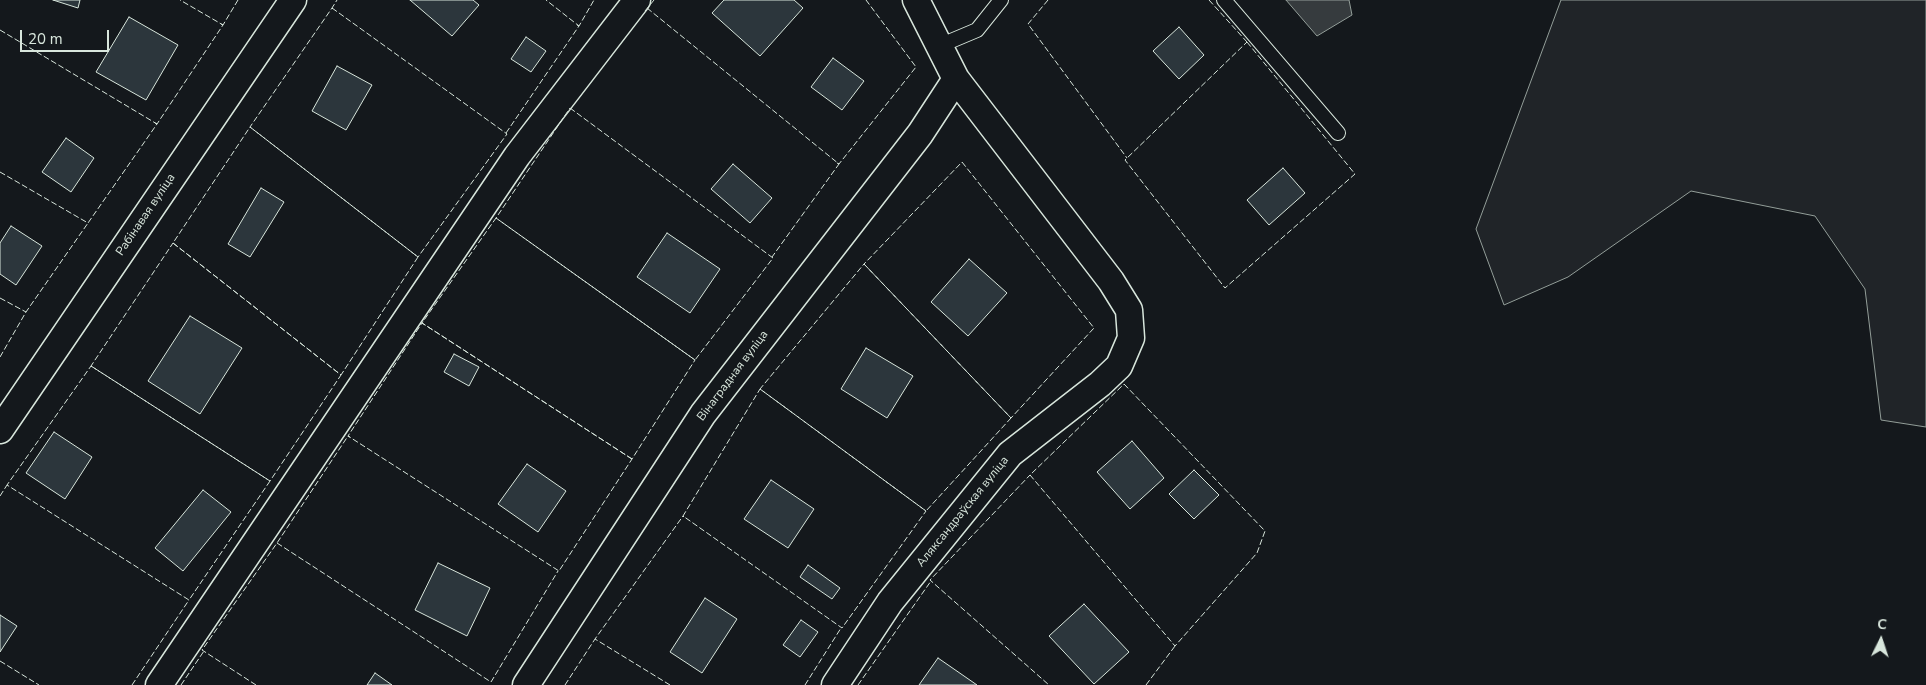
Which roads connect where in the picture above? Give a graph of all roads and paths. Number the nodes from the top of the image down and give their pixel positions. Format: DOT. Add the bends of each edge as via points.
graph roads {
  1 [pos="293,0"];
  2 [pos="637,0"];
  3 [pos="916,0"];
  4 [pos="1001,0"];
  5 [pos="1224,0"];
  6 [pos="939,46"];
  7 [pos="956,79"];
  8 [pos="1338,133"];
  9 [pos="0,430"];
  10 [pos="159,685"];
  11 [pos="526,685"];
  12 [pos="835,685"];
  1 -- 9 [label="street, Рабінавая вуліца"];
  2 -- 10 [label="street" via="517,156"];
  3 -- 6 [label="street"];
  4 -- 6 [label="lane" via="977,30"];
  5 -- 8 [label="lane"];
  6 -- 7 [label="street"];
  7 -- 11 [label="street, Вінаградная вуліца" via="920,134 703,414"];
  7 -- 12 [label="street, Аляксандраўская вуліца" via="1111,281 1129,310 1131,338 1119,366 1010,454 890,602"];
}
